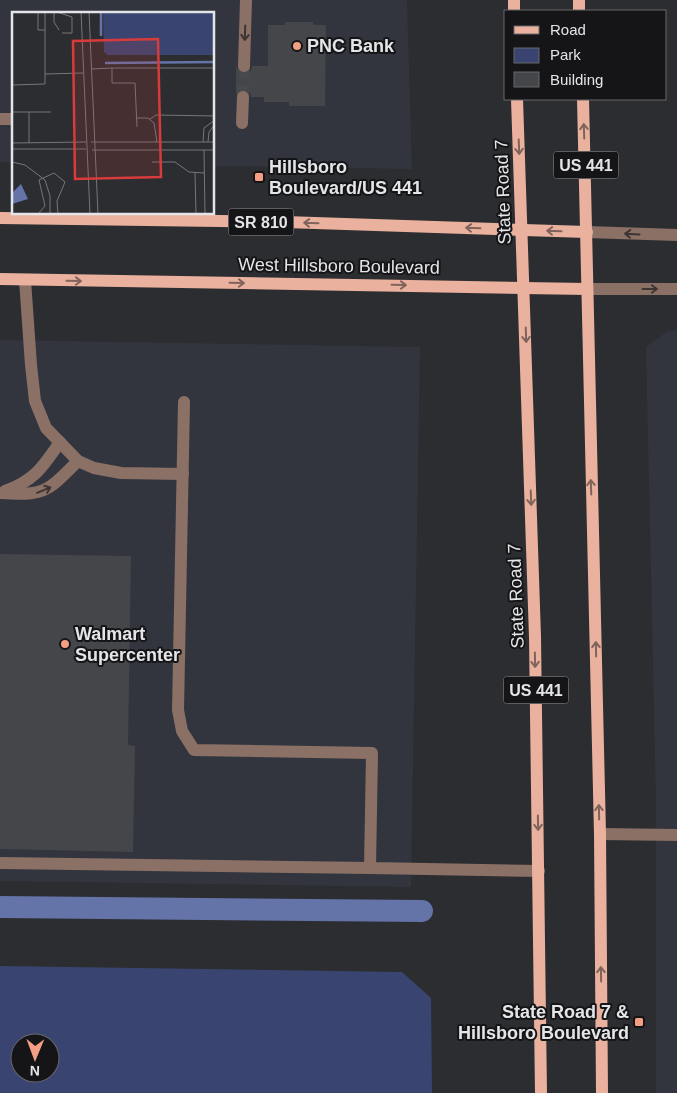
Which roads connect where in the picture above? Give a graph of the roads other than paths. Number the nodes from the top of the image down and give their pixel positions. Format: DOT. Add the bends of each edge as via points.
graph roads {
  1 [pos="246,0"];
  2 [pos="244,66"];
  3 [pos="244,97"];
  4 [pos="517,100"];
  5 [pos="583,100"];
  6 [pos="242,123"];
  7 [pos="0,218"];
  8 [pos="522,230"];
  9 [pos="587,232"];
  10 [pos="677,235"];
  11 [pos="0,280"];
  12 [pos="25,280"];
  13 [pos="524,286"];
  14 [pos="677,288"];
  15 [pos="587,289"];
  16 [pos="184,402"];
  17 [pos="60,442"];
  18 [pos="78,461"];
  19 [pos="183,474"];
  20 [pos="0,493"];
  21 [pos="600,834"];
  22 [pos="677,835"];
  23 [pos="0,863"];
  24 [pos="370,868"];
  25 [pos="538,871"];
  26 [pos="540,1093"];
  27 [pos="602,1093"];
  1 -- 2 [label="street, one-way"];
  3 -- 6 [label="street"];
  4 -- 8 [label="main road, State Road 7 / US 441, one-way"];
  9 -- 5 [label="main road, US 441, one-way"];
  8 -- 7 [label="main road, SR 810, one-way" via="285,222"];
  9 -- 8 [label="main road, SR 810, one-way"];
  8 -- 13 [label="main road, State Road 7 / US 441"];
  10 -- 9 [label="street, one-way"];
  9 -- 15 [label="main road, US 441"];
  11 -- 12 [label="main road, West Hillsboro Boulevard"];
  12 -- 13 [label="main road, West Hillsboro Boulevard, one-way"];
  12 -- 17 [label="street" via="36,401 46,428"];
  13 -- 15 [label="main road, West Hillsboro Boulevard"];
  13 -- 25 [label="main road, State Road 7 / US 441, one-way"];
  15 -- 14 [label="street, West Hillsboro Boulevard, one-way"];
  21 -- 15 [label="main road, US 441, one-way"];
  16 -- 19 [label="street"];
  17 -- 18 [label="street"];
  17 -- 20 [label="street" via="44,466 24,484"];
  18 -- 19 [label="street" via="121,473"];
  20 -- 18 [label="street, one-way" via="30,495 52,486"];
  19 -- 24 [label="street" via="178,710 182,731 194,750 372,753"];
  21 -- 22 [label="street"];
  27 -- 21 [label="main road, US 441, one-way"];
  23 -- 24 [label="street"];
  24 -- 25 [label="street"];
  25 -- 26 [label="main road, State Road 7 / US 441"];
}
